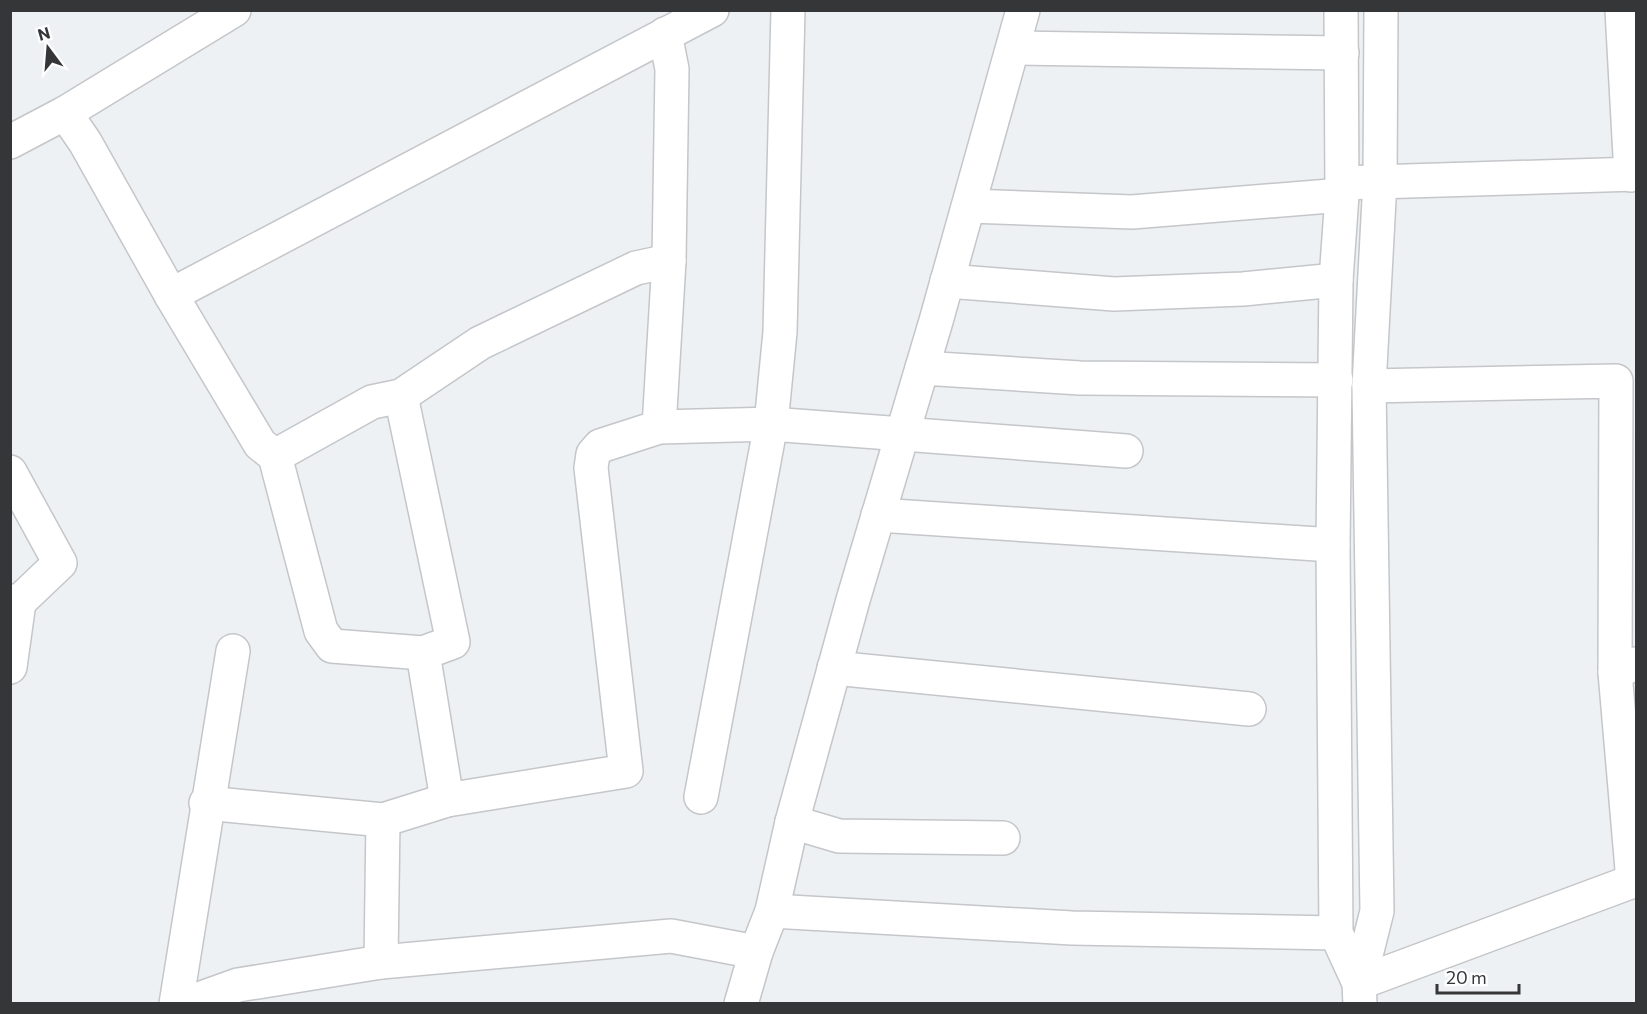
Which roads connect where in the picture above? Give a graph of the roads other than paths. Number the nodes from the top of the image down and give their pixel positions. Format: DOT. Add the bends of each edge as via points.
graph roads {
  1 [pos="234,10"];
  2 [pos="712,10"];
  3 [pos="788,10"];
  4 [pos="1023,10"];
  5 [pos="1341,10"];
  6 [pos="1381,10"];
  7 [pos="1622,10"];
  8 [pos="665,34"];
  9 [pos="1013,48"];
  10 [pos="1342,53"];
  11 [pos="65,113"];
  12 [pos="10,142"];
  13 [pos="1634,174"];
  14 [pos="1380,181"];
  15 [pos="1342,189"];
  16 [pos="969,206"];
  17 [pos="669,261"];
  18 [pos="1336,280"];
  19 [pos="947,281"];
  20 [pos="171,295"];
  21 [pos="922,368"];
  22 [pos="1336,380"];
  23 [pos="1626,381"];
  24 [pos="1369,386"];
  25 [pos="401,396"];
  26 [pos="771,424"];
  27 [pos="659,427"];
  28 [pos="902,435"];
  29 [pos="1126,452"];
  30 [pos="275,456"];
  31 [pos="10,472"];
  32 [pos="878,515"];
  33 [pos="1333,545"];
  34 [pos="15,602"];
  35 [pos="233,651"];
  36 [pos="423,653"];
  37 [pos="10,667"];
  38 [pos="834,668"];
  39 [pos="1626,668"];
  40 [pos="1249,709"];
  41 [pos="701,797"];
  42 [pos="447,800"];
  43 [pos="206,803"];
  44 [pos="383,820"];
  45 [pos="792,822"];
  46 [pos="1003,838"];
  47 [pos="1635,880"];
  48 [pos="772,911"];
  49 [pos="1335,933"];
  50 [pos="756,952"];
  51 [pos="381,962"];
  52 [pos="1360,993"];
  53 [pos="176,1004"];
  54 [pos="185,1004"];
  55 [pos="741,1004"];
  1 -- 11 [label="street"];
  2 -- 8 [label="street"];
  3 -- 26 [label="street" via="780,332"];
  4 -- 9 [label="street"];
  5 -- 10 [label="street"];
  6 -- 14 [label="street"];
  7 -- 13 [label="street"];
  8 -- 17 [label="street" via="672,69"];
  8 -- 20 [label="street"];
  9 -- 10 [label="street"];
  9 -- 16 [label="street"];
  10 -- 15 [label="street"];
  11 -- 12 [label="street"];
  11 -- 20 [label="street"];
  13 -- 14 [label="street"];
  14 -- 15 [label="street"];
  14 -- 24 [label="street"];
  15 -- 16 [label="street" via="1132,212"];
  15 -- 18 [label="street"];
  16 -- 19 [label="street"];
  17 -- 25 [label="street" via="636,268 480,344"];
  17 -- 27 [label="street"];
  18 -- 19 [label="street" via="1243,290 1114,294"];
  18 -- 22 [label="street"];
  19 -- 21 [label="street"];
  20 -- 30 [label="street" via="260,444"];
  21 -- 22 [label="street" via="1080,378"];
  21 -- 28 [label="street"];
  22 -- 33 [label="street"];
  23 -- 24 [label="street"];
  23 -- 39 [label="street"];
  24 -- 52 [label="street" via="1377,910"];
  25 -- 30 [label="street" via="372,402"];
  25 -- 36 [label="street" via="453,642"];
  26 -- 27 [label="street"];
  26 -- 28 [label="street"];
  26 -- 41 [label="street"];
  27 -- 42 [label="street" via="600,446 593,454 591,468 626,771"];
  28 -- 29 [label="street"];
  28 -- 32 [label="street"];
  30 -- 36 [label="street" via="321,631 332,646"];
  31 -- 34 [label="street" via="60,563"];
  32 -- 33 [label="street"];
  32 -- 38 [label="street"];
  33 -- 49 [label="street"];
  34 -- 37 [label="street"];
  35 -- 43 [label="street"];
  36 -- 42 [label="street"];
  38 -- 40 [label="street"];
  38 -- 45 [label="street"];
  39 -- 47 [label="street"];
  42 -- 44 [label="street"];
  43 -- 44 [label="street"];
  43 -- 53 [label="street"];
  44 -- 51 [label="street"];
  45 -- 46 [label="street" via="839,836"];
  45 -- 48 [label="street"];
  47 -- 52 [label="street"];
  48 -- 49 [label="street" via="1072,928"];
  48 -- 50 [label="street"];
  49 -- 52 [label="street"];
  50 -- 51 [label="street" via="671,936"];
  50 -- 55 [label="street"];
  51 -- 54 [label="street" via="238,985"];
}
